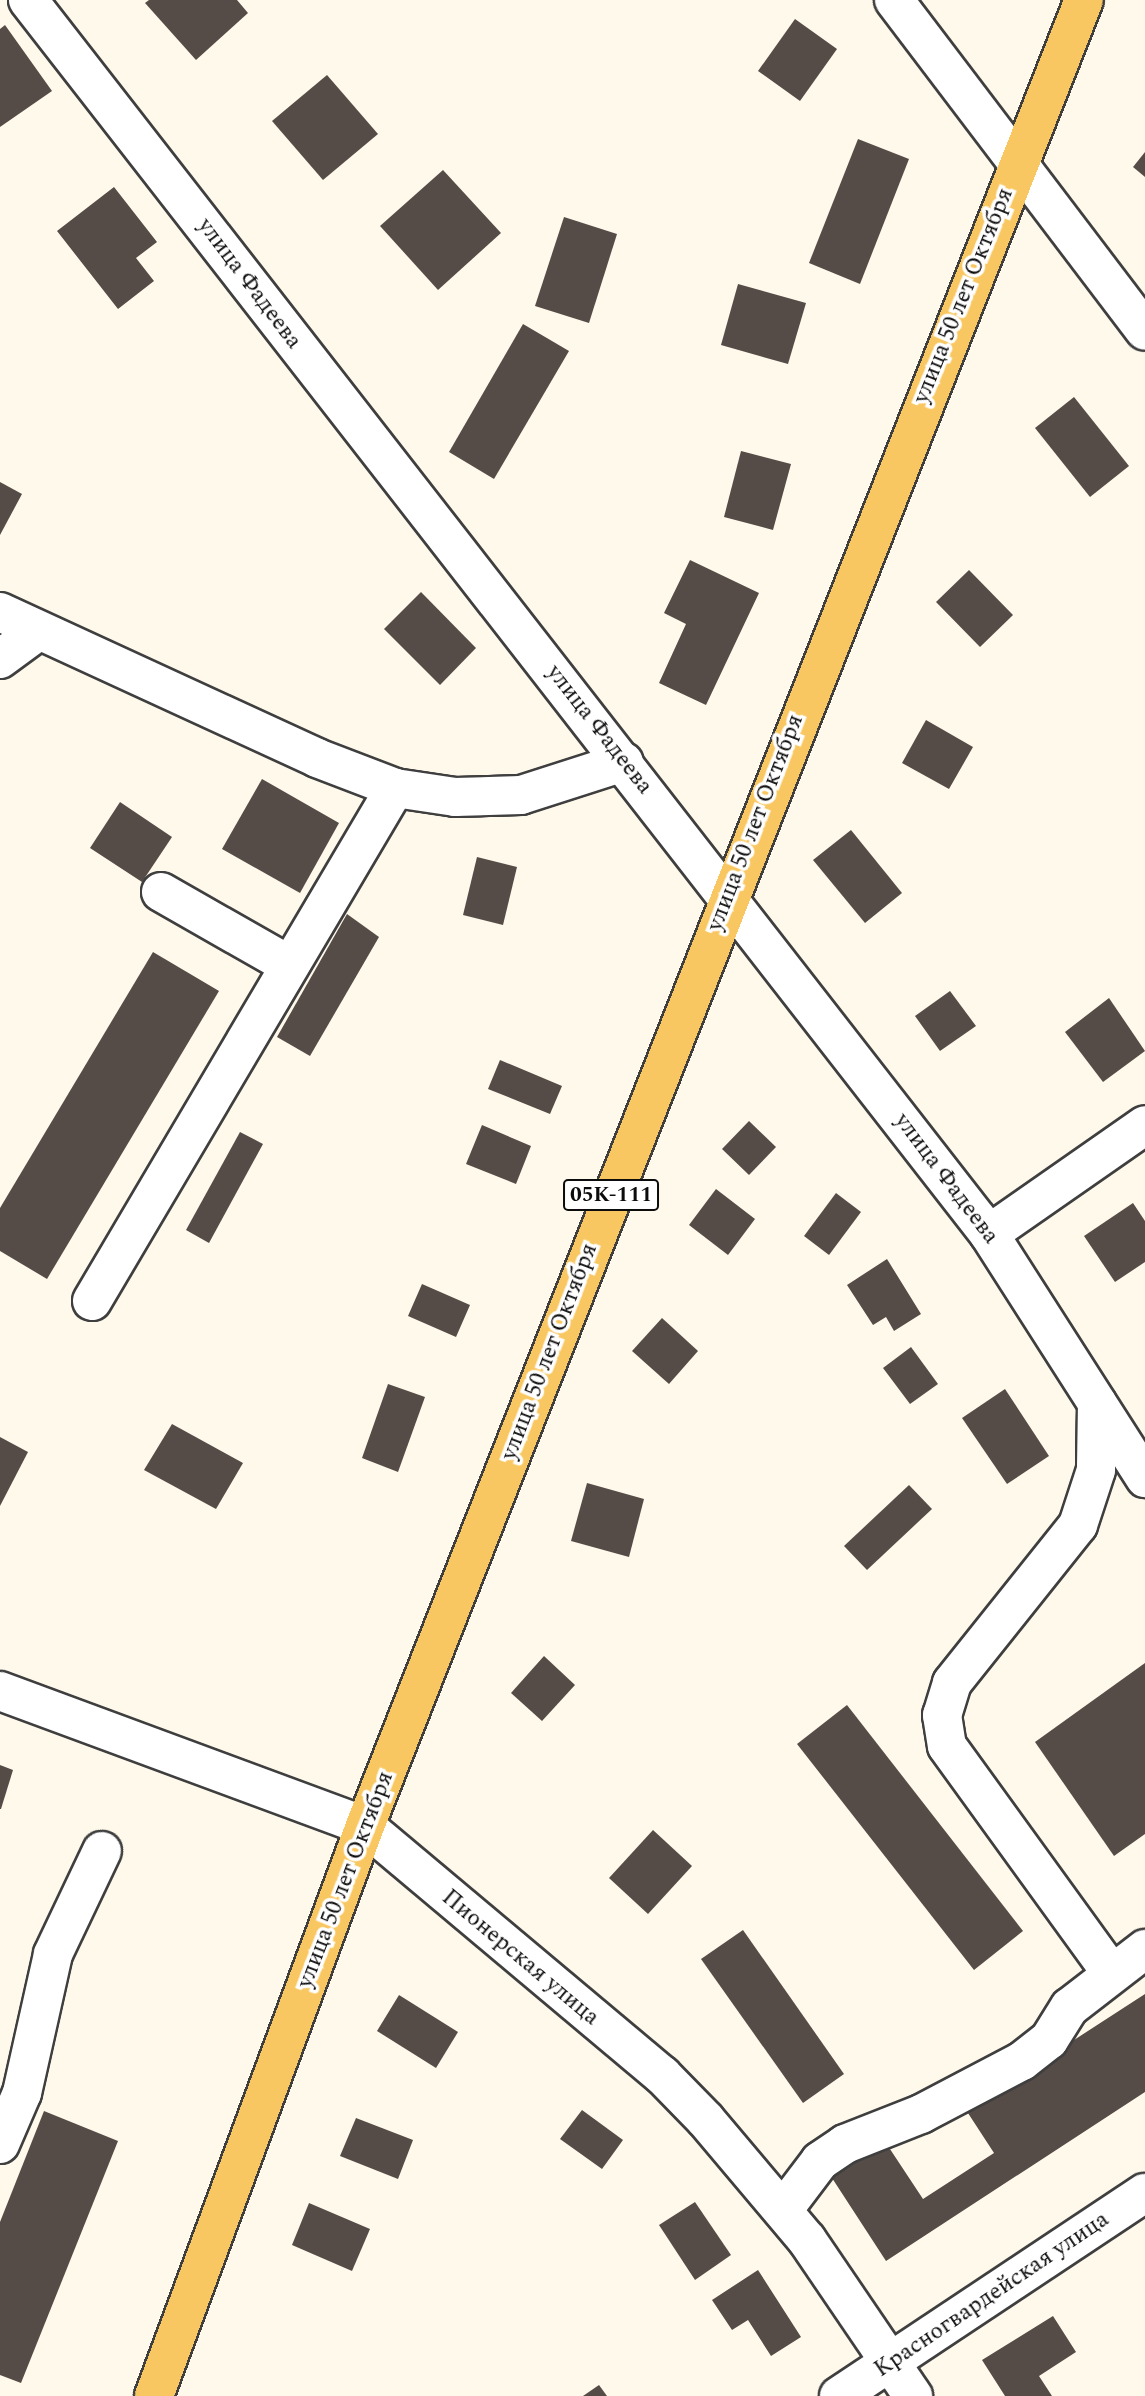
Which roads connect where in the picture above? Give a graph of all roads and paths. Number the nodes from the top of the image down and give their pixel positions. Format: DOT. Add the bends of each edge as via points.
graph roads {
  1 [pos="28,0"];
  2 [pos="894,0"];
  3 [pos="1086,3"];
  4 [pos="1017,161"];
  5 [pos="1145,331"];
  6 [pos="0,612"];
  7 [pos="38,631"];
  8 [pos="0,659"];
  9 [pos="624,762"];
  10 [pos="395,788"];
  11 [pos="161,892"];
  12 [pos="727,894"];
  13 [pos="289,965"];
  14 [pos="1145,1125"];
  15 [pos="989,1234"];
  16 [pos="92,1301"];
  17 [pos="1097,1403"];
  18 [pos="1145,1478"];
  19 [pos="0,1691"];
  20 [pos="365,1826"];
  21 [pos="102,1851"];
  22 [pos="1145,1949"];
  23 [pos="1110,1971"];
  24 [pos="0,2144"];
  25 [pos="1145,2193"];
  26 [pos="783,2210"];
  27 [pos="892,2362"];
  28 [pos="153,2396"];
  29 [pos="839,2396"];
  30 [pos="913,2396"];
  1 -- 9 [label="street, улица Фадеева"];
  2 -- 4 [label="street"];
  3 -- 4 [label="main road, улица 50 лет Октября / 05К-111"];
  4 -- 5 [label="street"];
  4 -- 12 [label="main road, улица 50 лет Октября / 05К-111"];
  6 -- 7 [label="street"];
  7 -- 8 [label="street"];
  7 -- 10 [label="street" via="317,758"];
  9 -- 10 [label="street" via="521,796 455,797"];
  9 -- 12 [label="street, улица Фадеева"];
  10 -- 13 [label="street"];
  11 -- 13 [label="street"];
  12 -- 15 [label="street, улица Фадеева"];
  12 -- 20 [label="main road, улица 50 лет Октября / 05К-111"];
  13 -- 16 [label="street"];
  14 -- 15 [label="street"];
  15 -- 17 [label="street, улица Фадеева"];
  17 -- 18 [label="street, улица Фадеева"];
  17 -- 23 [label="street" via="1096,1470 1078,1525 952,1683 942,1715 947,1746"];
  19 -- 20 [label="street, Пионерская улица"];
  20 -- 26 [label="street, Пионерская улица" via="662,2075"];
  20 -- 28 [label="main road, улица 50 лет Октября / 05К-111"];
  21 -- 24 [label="street" via="53,1954 25,2083"];
  22 -- 23 [label="street"];
  23 -- 26 [label="street" via="1022,2061 921,2114 845,2144 820,2161"];
  25 -- 27 [label="street, Красногвардейская улица"];
  26 -- 27 [label="street, Пионерская улица"];
  27 -- 29 [label="street, Красногвардейская улица"];
  27 -- 30 [label="street, Пионерская улица"];
}
